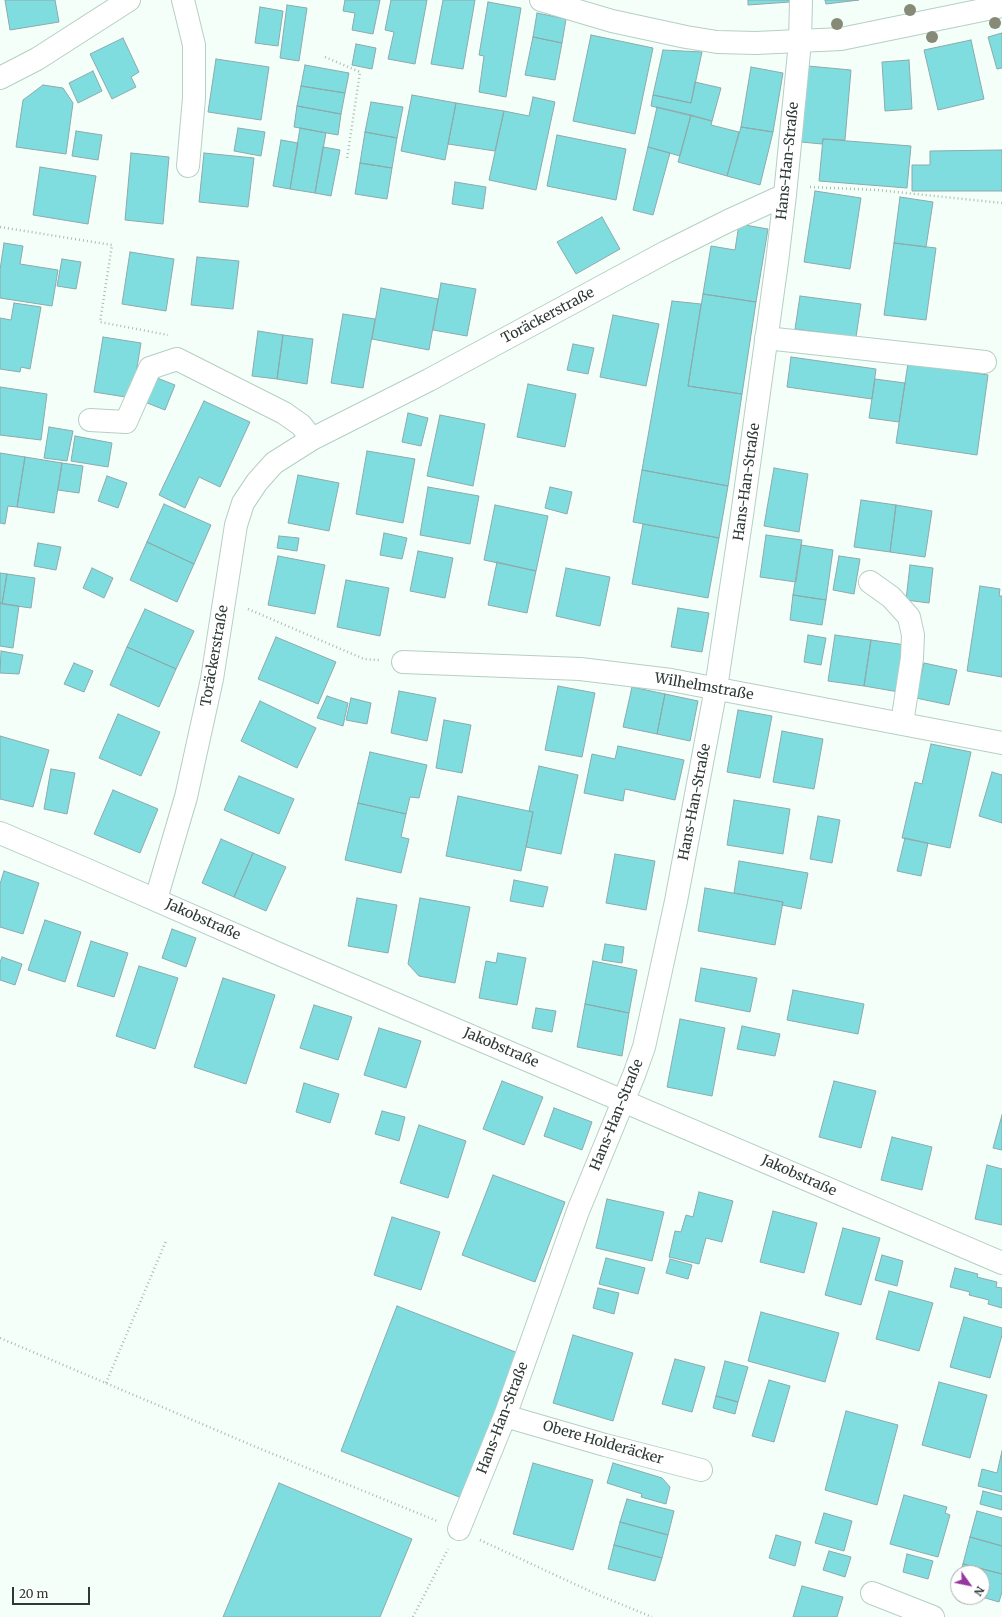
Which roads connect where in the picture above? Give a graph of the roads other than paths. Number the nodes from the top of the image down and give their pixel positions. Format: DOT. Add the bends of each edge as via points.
graph roads {
  1 [pos="129,0"];
  2 [pos="183,0"];
  3 [pos="541,0"];
  4 [pos="801,0"];
  5 [pos="1002,6"];
  6 [pos="800,42"];
  7 [pos="0,78"];
  8 [pos="188,166"];
  9 [pos="785,195"];
  10 [pos="766,338"];
  11 [pos="985,362"];
  12 [pos="90,420"];
  13 [pos="312,439"];
  14 [pos="870,582"];
  15 [pos="403,662"];
  16 [pos="716,688"];
  17 [pos="902,723"];
  18 [pos="1002,743"];
  19 [pos="0,833"];
  20 [pos="156,899"];
  21 [pos="625,1101"];
  22 [pos="1002,1263"];
  23 [pos="505,1416"];
  24 [pos="701,1470"];
  25 [pos="459,1530"];
  26 [pos="872,1593"];
  27 [pos="933,1617"];
  1 -- 7 [label="street" via="37,59"];
  2 -- 8 [label="street" via="194,44 194,98"];
  3 -- 6 [label="street" via="686,38 733,42"];
  4 -- 6 [label="street, Hans-Han-Straße"];
  5 -- 6 [label="street" via="841,39"];
  6 -- 9 [label="street, Hans-Han-Straße"];
  9 -- 10 [label="street, Hans-Han-Straße"];
  9 -- 13 [label="street, Toräckerstraße" via="666,252 429,380"];
  10 -- 11 [label="street"];
  10 -- 16 [label="street, Hans-Han-Straße"];
  12 -- 13 [label="street" via="126,422 150,368 177,359 284,414 301,426"];
  13 -- 20 [label="street, Toräckerstraße" via="274,463 243,503 236,525 212,678 186,798"];
  14 -- 17 [label="street" via="891,597 909,617 913,634"];
  15 -- 16 [label="street, Wilhelmstraße" via="580,669"];
  16 -- 17 [label="street, Wilhelmstraße"];
  16 -- 21 [label="street, Hans-Han-Straße" via="658,984 644,1047"];
  17 -- 18 [label="street, Wilhelmstraße"];
  19 -- 20 [label="street, Jakobstraße"];
  20 -- 21 [label="street, Jakobstraße"];
  21 -- 22 [label="street, Jakobstraße"];
  21 -- 23 [label="street, Hans-Han-Straße" via="578,1211"];
  23 -- 24 [label="street, Obere Holderäcker"];
  23 -- 25 [label="street, Hans-Han-Straße"];
  26 -- 27 [label="street"];
}
